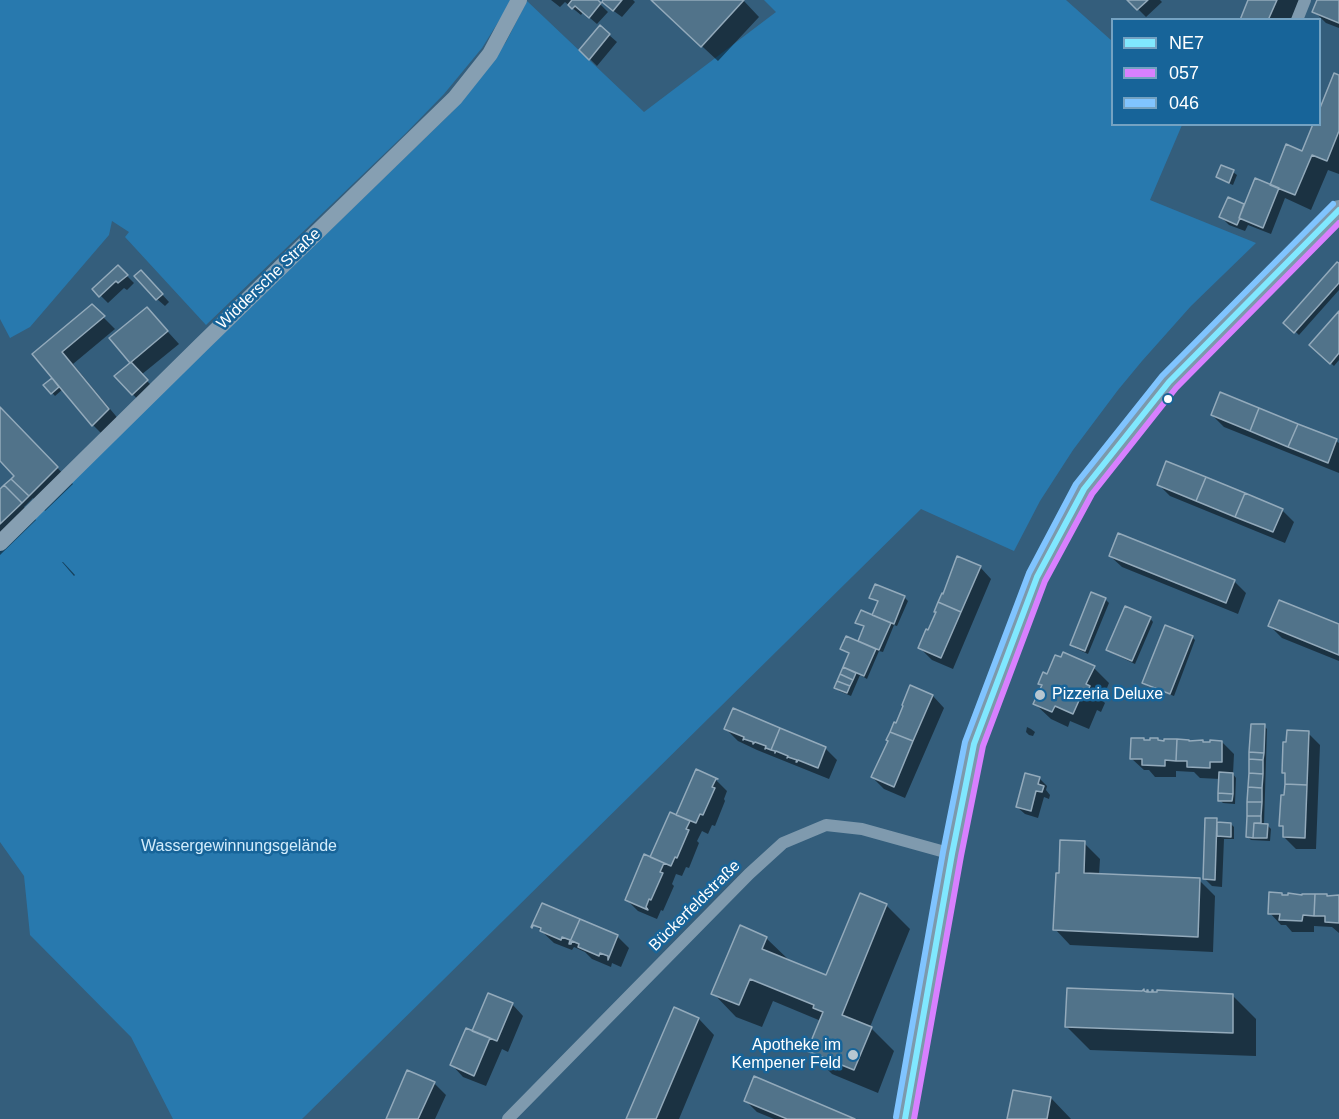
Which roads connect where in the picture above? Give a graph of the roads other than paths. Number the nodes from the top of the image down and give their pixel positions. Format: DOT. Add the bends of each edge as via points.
graph roads {
  1 [pos="519,0"];
  2 [pos="1305,0"];
  3 [pos="1298,18"];
  4 [pos="1337,217"];
  5 [pos="0,543"];
  6 [pos="952,854"];
  7 [pos="508,1119"];
  8 [pos="905,1119"];
  1 -- 5 [label="street, Widdersche Straße" via="490,54 455,98"];
  2 -- 3 [label="street"];
  4 -- 6 [label="main road" via="1169,382 1084,489 1037,577 974,744"];
  6 -- 7 [label="street, Bückerfeldstraße" via="862,829 825,825 783,843"];
  6 -- 8 [label="main road"];
}
